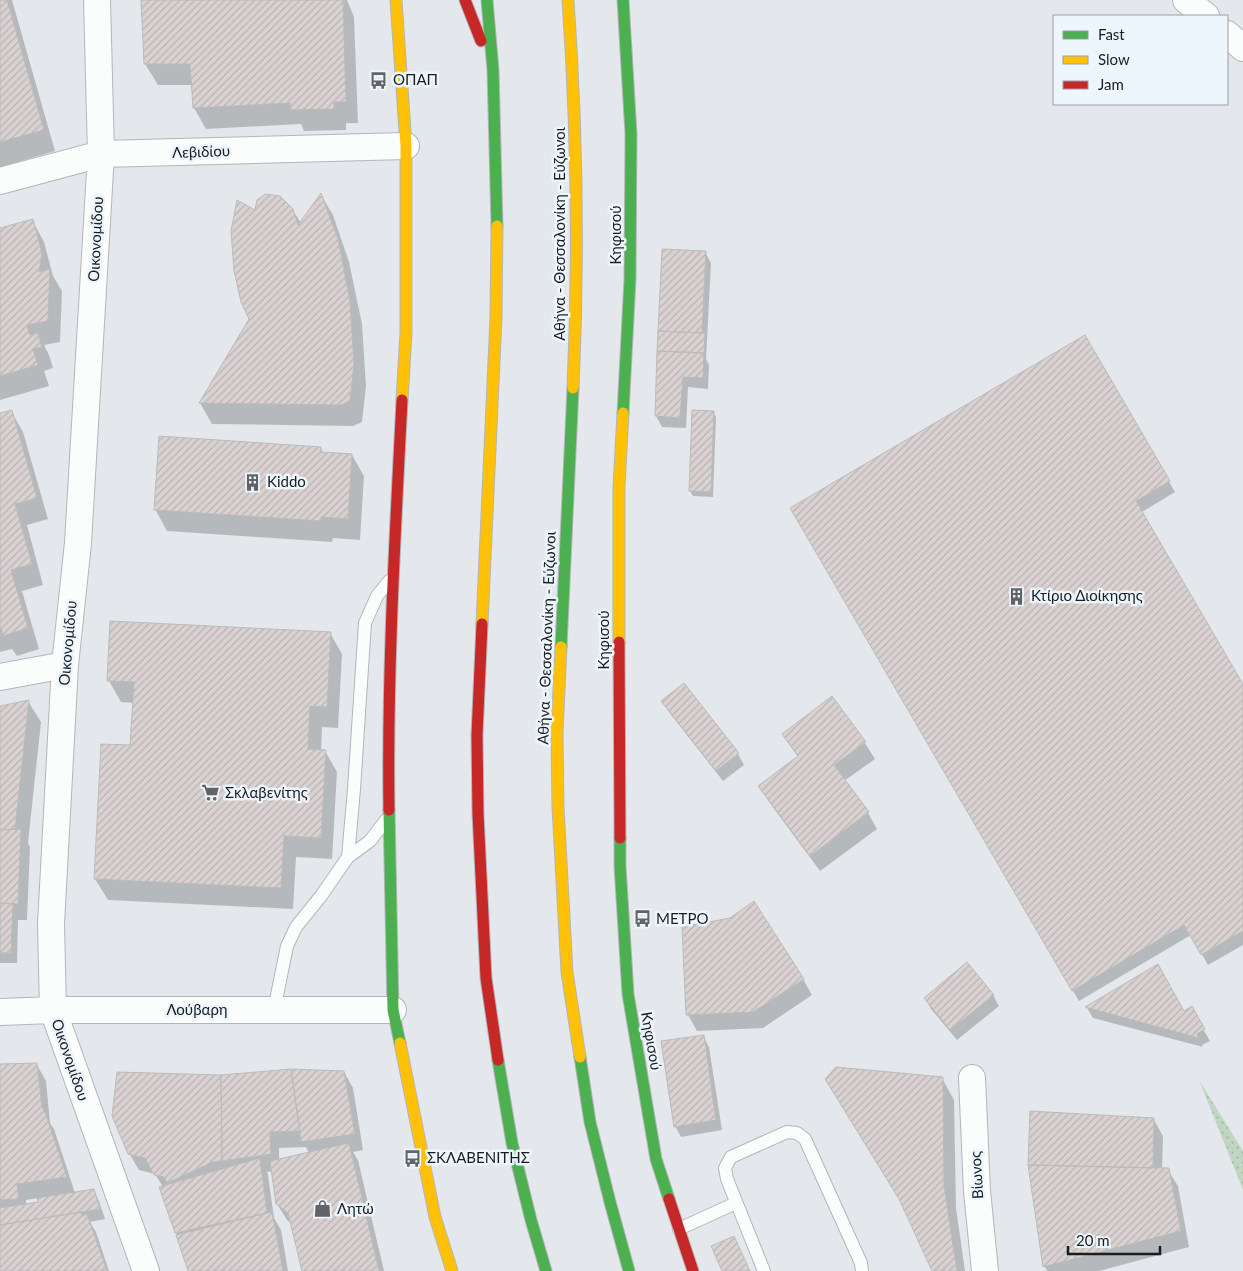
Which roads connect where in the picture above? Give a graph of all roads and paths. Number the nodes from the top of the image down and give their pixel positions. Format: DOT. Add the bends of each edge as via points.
graph roads {
  1 [pos="97,0"];
  2 [pos="396,0"];
  3 [pos="465,0"];
  4 [pos="487,0"];
  5 [pos="568,0"];
  6 [pos="623,0"];
  7 [pos="1186,0"];
  8 [pos="1205,15"];
  9 [pos="1228,35"];
  10 [pos="1243,48"];
  11 [pos="493,70"];
  12 [pos="406,146"];
  13 [pos="100,154"];
  14 [pos="0,181"];
  15 [pos="393,577"];
  16 [pos="65,665"];
  17 [pos="0,677"];
  18 [pos="389,816"];
  19 [pos="348,857"];
  20 [pos="52,1010"];
  21 [pos="274,1010"];
  22 [pos="393,1010"];
  23 [pos="0,1012"];
  24 [pos="972,1078"];
  25 [pos="736,1203"];
  26 [pos="679,1229"];
  27 [pos="146,1271"];
  28 [pos="452,1271"];
  29 [pos="546,1271"];
  30 [pos="629,1271"];
  31 [pos="693,1271"];
  32 [pos="764,1271"];
  33 [pos="862,1271"];
  34 [pos="985,1271"];
  1 -- 13 [label="street, Οικονομίδου"];
  2 -- 12 [label="main road"];
  3 -- 11 [label="main road"];
  4 -- 11 [label="main road"];
  5 -- 30 [label="main road, Αθήνα - Θεσσαλονίκη - Εύζωνοι" via="574,89 577,243 576,330 557,732 561,870 567,972 590,1122"];
  6 -- 26 [label="main road, Κηφισού" via="631,143 630,279 619,487 620,866 628,994 656,1159"];
  7 -- 8 [label="street"];
  9 -- 10 [label="street"];
  11 -- 29 [label="main road" via="496,318 477,735 478,823 486,978 498,1059 512,1142"];
  12 -- 13 [label="street, Λεβιδίου"];
  12 -- 15 [label="main road" via="406,333"];
  13 -- 14 [label="street, Λεβιδίου"];
  13 -- 16 [label="street, Οικονομίδου" via="78,543"];
  15 -- 18 [label="main road"];
  15 -- 19 [label="lane" via="376,596 365,623"];
  16 -- 17 [label="street"];
  16 -- 20 [label="street, Οικονομίδου" via="51,924"];
  18 -- 19 [label="lane" via="370,842"];
  18 -- 22 [label="main road"];
  19 -- 21 [label="lane" via="296,928 287,946"];
  20 -- 21 [label="street, Λούβαρη"];
  20 -- 23 [label="street, Λούβαρη"];
  20 -- 27 [label="street, Οικονομίδου"];
  21 -- 22 [label="street, Λούβαρη"];
  22 -- 28 [label="main road" via="435,1217"];
  24 -- 34 [label="street, Βίωνος" via="977,1191"];
  25 -- 26 [label="lane"];
  25 -- 32 [label="lane"];
  25 -- 33 [label="lane" via="725,1168 731,1157 787,1132 797,1133 805,1139"];
  26 -- 31 [label="main road, Κηφισού"];
}
